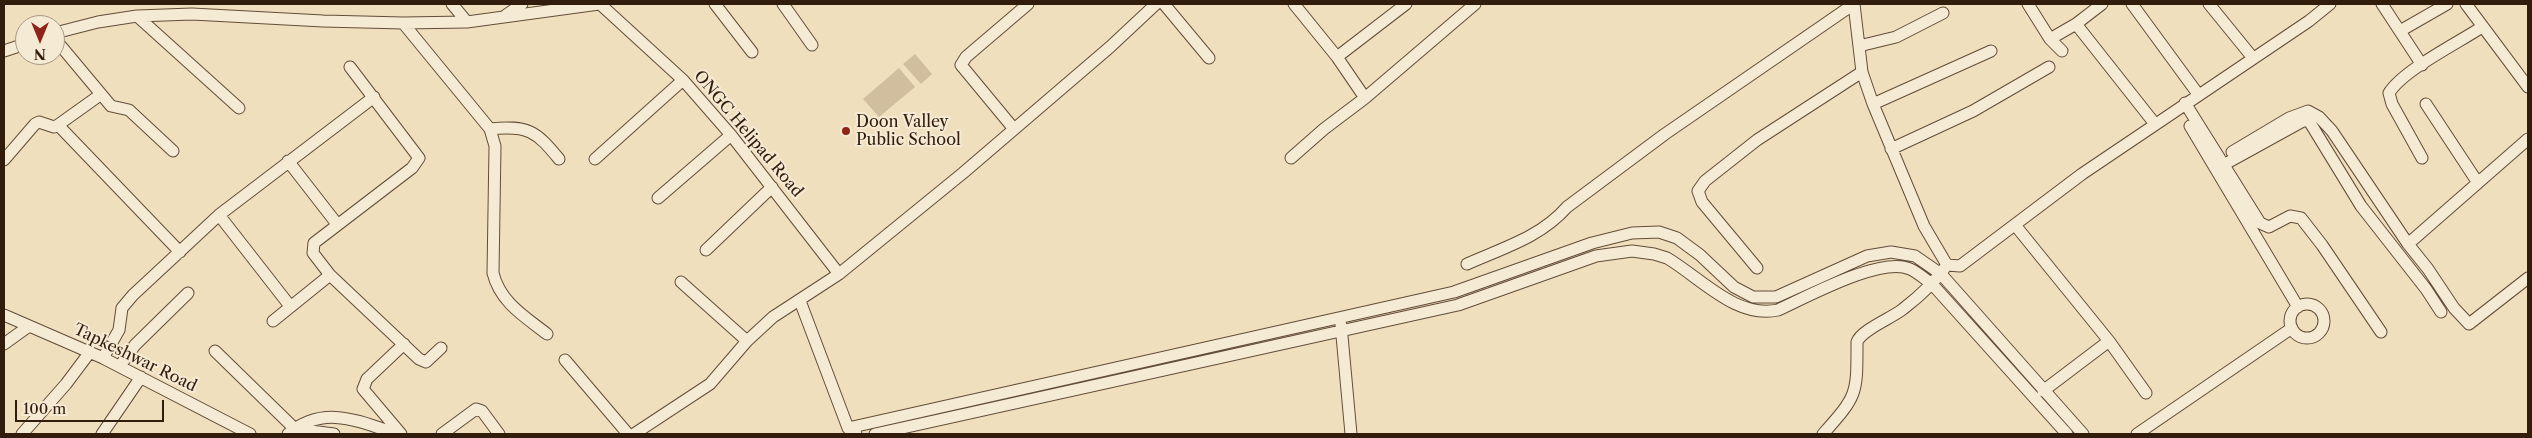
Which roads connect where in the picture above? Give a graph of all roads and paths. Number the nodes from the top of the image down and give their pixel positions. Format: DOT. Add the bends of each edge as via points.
graph roads {
  1 [pos="452,4"];
  2 [pos="522,4"];
  3 [pos="599,4"];
  4 [pos="715,4"];
  5 [pos="783,4"];
  6 [pos="1028,4"];
  7 [pos="1156,4"];
  8 [pos="1164,4"];
  9 [pos="1294,4"];
  10 [pos="1474,4"];
  11 [pos="1854,4"];
  12 [pos="2028,4"];
  13 [pos="2102,4"];
  14 [pos="2132,4"];
  15 [pos="2209,4"];
  16 [pos="2330,4"];
  17 [pos="2382,4"];
  18 [pos="2446,4"];
  19 [pos="2466,4"];
  20 [pos="1400,5"];
  21 [pos="1943,13"];
  22 [pos="137,16"];
  23 [pos="502,18"];
  24 [pos="468,22"];
  25 [pos="403,23"];
  26 [pos="2076,24"];
  27 [pos="2482,27"];
  28 [pos="65,30"];
  29 [pos="2400,31"];
  30 [pos="2050,39"];
  31 [pos="812,45"];
  32 [pos="1859,46"];
  33 [pos="65,51"];
  34 [pos="1991,51"];
  35 [pos="2062,51"];
  36 [pos="752,52"];
  37 [pos="1337,57"];
  38 [pos="1209,58"];
  39 [pos="2253,58"];
  40 [pos="2422,65"];
  41 [pos="350,67"];
  42 [pos="2049,67"];
  43 [pos="1862,72"];
  44 [pos="682,80"];
  45 [pos="2528,87"];
  46 [pos="2198,94"];
  47 [pos="100,95"];
  48 [pos="374,97"];
  49 [pos="1365,98"];
  50 [pos="2185,103"];
  51 [pos="1873,104"];
  52 [pos="2426,104"];
  53 [pos="239,108"];
  54 [pos="2155,124"];
  55 [pos="58,125"];
  56 [pos="2190,126"];
  57 [pos="490,129"];
  58 [pos="1014,129"];
  59 [pos="731,134"];
  60 [pos="2528,139"];
  61 [pos="1891,149"];
  62 [pos="173,150"];
  63 [pos="2232,152"];
  64 [pos="1291,158"];
  65 [pos="2422,158"];
  66 [pos="4,160"];
  67 [pos="559,160"];
  68 [pos="595,160"];
  69 [pos="288,161"];
  70 [pos="2225,164"];
  71 [pos="2478,183"];
  72 [pos="772,187"];
  73 [pos="658,198"];
  74 [pos="219,215"];
  75 [pos="337,224"];
  76 [pos="2015,225"];
  77 [pos="2408,244"];
  78 [pos="706,250"];
  79 [pos="180,252"];
  80 [pos="1467,264"];
  81 [pos="1757,268"];
  82 [pos="1944,269"];
  83 [pos="839,274"];
  84 [pos="330,275"];
  85 [pos="2528,278"];
  86 [pos="681,282"];
  87 [pos="1932,284"];
  88 [pos="188,293"];
  89 [pos="800,301"];
  90 [pos="290,306"];
  91 [pos="2298,307"];
  92 [pos="2441,312"];
  93 [pos="4,315"];
  94 [pos="1341,318"];
  95 [pos="273,321"];
  96 [pos="29,326"];
  97 [pos="2292,328"];
  98 [pos="1342,332"];
  99 [pos="2381,332"];
  100 [pos="547,334"];
  101 [pos="2109,340"];
  102 [pos="747,341"];
  103 [pos="4,344"];
  104 [pos="404,344"];
  105 [pos="1225,344"];
  106 [pos="441,348"];
  107 [pos="215,351"];
  108 [pos="90,352"];
  109 [pos="1229,357"];
  110 [pos="104,358"];
  111 [pos="565,360"];
  112 [pos="120,366"];
  113 [pos="141,377"];
  114 [pos="2043,391"];
  115 [pos="2146,393"];
  116 [pos="986,397"];
  117 [pos="989,409"];
  118 [pos="292,431"];
  119 [pos="852,431"];
  120 [pos="22,434"];
  121 [pos="102,434"];
  122 [pos="250,434"];
  123 [pos="334,434"];
  124 [pos="399,434"];
  125 [pos="442,434"];
  126 [pos="499,434"];
  127 [pos="628,434"];
  128 [pos="634,434"];
  129 [pos="875,434"];
  130 [pos="1351,434"];
  131 [pos="1823,434"];
  132 [pos="2067,434"];
  133 [pos="2083,434"];
  134 [pos="2136,434"];
  1 -- 24 [label="street"];
  2 -- 23 [label="street"];
  3 -- 23 [label="street"];
  3 -- 44 [label="street, ONGC Helipad Road"];
  4 -- 36 [label="street"];
  5 -- 31 [label="street"];
  6 -- 58 [label="street" via="961,65"];
  7 -- 58 [label="street"];
  8 -- 38 [label="street"];
  9 -- 37 [label="street"];
  10 -- 49 [label="street"];
  11 -- 32 [label="street"];
  11 -- 80 [label="street" via="1653,143 1567,207 1554,222 1534,236"];
  12 -- 30 [label="street"];
  13 -- 26 [label="street"];
  14 -- 46 [label="street"];
  15 -- 39 [label="street"];
  16 -- 39 [label="street"];
  17 -- 29 [label="street"];
  18 -- 29 [label="street"];
  19 -- 27 [label="street"];
  20 -- 37 [label="street"];
  21 -- 32 [label="street" via="1896,37"];
  22 -- 25 [label="street" via="192,14"];
  22 -- 28 [label="street"];
  22 -- 53 [label="street"];
  23 -- 24 [label="street"];
  24 -- 25 [label="street"];
  25 -- 57 [label="street"];
  26 -- 30 [label="street"];
  26 -- 54 [label="street"];
  27 -- 40 [label="street"];
  27 -- 45 [label="street"];
  29 -- 40 [label="street"];
  30 -- 35 [label="street"];
  32 -- 43 [label="street"];
  33 -- 47 [label="street"];
  34 -- 51 [label="street"];
  37 -- 49 [label="street"];
  39 -- 46 [label="street"];
  40 -- 65 [label="street" via="2389,93"];
  41 -- 48 [label="street"];
  42 -- 61 [label="street" via="1973,110"];
  43 -- 51 [label="street"];
  43 -- 81 [label="street" via="1757,140 1698,191 1702,202"];
  44 -- 59 [label="street, ONGC Helipad Road"];
  44 -- 68 [label="street"];
  46 -- 50 [label="street"];
  47 -- 55 [label="street"];
  47 -- 62 [label="street" via="111,106 130,110"];
  48 -- 69 [label="street"];
  48 -- 75 [label="street" via="419,158 412,168"];
  49 -- 64 [label="street"];
  50 -- 54 [label="street"];
  50 -- 70 [label="street"];
  51 -- 61 [label="street"];
  52 -- 71 [label="street"];
  54 -- 76 [label="street"];
  55 -- 66 [label="street" via="35,124"];
  55 -- 79 [label="street"];
  56 -- 91 [label="street"];
  57 -- 67 [label="street" via="517,128 533,132 542,138"];
  57 -- 100 [label="street" via="494,146 492,273 505,300"];
  58 -- 83 [label="street"];
  59 -- 72 [label="street, ONGC Helipad Road"];
  59 -- 73 [label="street"];
  60 -- 71 [label="street"];
  61 -- 82 [label="street"];
  63 -- 77 [label="street" via="2290,118 2308,111 2320,117"];
  69 -- 74 [label="street"];
  69 -- 75 [label="street"];
  70 -- 92 [label="street" via="2308,122 2361,206"];
  70 -- 99 [label="street" via="2264,227 2290,216 2301,218"];
  71 -- 77 [label="street"];
  72 -- 78 [label="street"];
  72 -- 83 [label="street, ONGC Helipad Road"];
  74 -- 79 [label="street"];
  74 -- 90 [label="street"];
  75 -- 84 [label="street" via="312,249"];
  76 -- 82 [label="street" via="1960,266"];
  76 -- 101 [label="street"];
  77 -- 85 [label="street" via="2469,324"];
  79 -- 110 [label="street" via="122,308 119,330"];
  82 -- 87 [label="street"];
  82 -- 94 [label="street" via="1915,256 1891,252 1867,256 1776,297 1753,297 1734,287 1677,238 1658,232 1632,233 1592,243 1454,292"];
  82 -- 114 [label="street"];
  83 -- 89 [label="street"];
  84 -- 90 [label="street"];
  84 -- 104 [label="street"];
  86 -- 102 [label="street"];
  87 -- 98 [label="street" via="1909,268 1891,265 1871,269 1766,313 1737,305 1667,258 1632,251 1596,256 1458,305"];
  87 -- 131 [label="street" via="1902,310 1859,337 1854,394 1844,412"];
  87 -- 132 [label="street"];
  88 -- 112 [label="street" via="135,345"];
  89 -- 102 [label="street" via="773,317"];
  89 -- 119 [label="street"];
  90 -- 95 [label="street"];
  91 -- 97 [label="street" via="2290,318"];
  91 -- 97 [label="street" via="2311,304 2317,307 2322,312 2324,324 2322,330 2311,338 2298,336"];
  93 -- 96 [label="street, Tapkeshwar Road"];
  94 -- 98 [label="street"];
  94 -- 105 [label="street"];
  96 -- 103 [label="street"];
  96 -- 108 [label="street, Tapkeshwar Road"];
  97 -- 134 [label="street"];
  98 -- 109 [label="street"];
  98 -- 130 [label="street"];
  101 -- 114 [label="street"];
  101 -- 115 [label="street"];
  102 -- 128 [label="street" via="710,384"];
  104 -- 106 [label="street" via="423,362"];
  104 -- 124 [label="street" via="368,379 364,389"];
  105 -- 109 [label="street"];
  105 -- 116 [label="street"];
  107 -- 118 [label="street"];
  108 -- 110 [label="street, Tapkeshwar Road"];
  108 -- 120 [label="street"];
  109 -- 117 [label="street"];
  110 -- 112 [label="street, Tapkeshwar Road"];
  111 -- 127 [label="street"];
  112 -- 113 [label="street, Tapkeshwar Road"];
  113 -- 121 [label="street"];
  113 -- 122 [label="street, Tapkeshwar Road"];
  114 -- 133 [label="street"];
  116 -- 117 [label="street"];
  116 -- 119 [label="street"];
  117 -- 129 [label="street"];
  118 -- 123 [label="street"];
  118 -- 124 [label="street" via="310,420 334,417 352,419"];
  125 -- 126 [label="street" via="476,410 482,411"];
}
